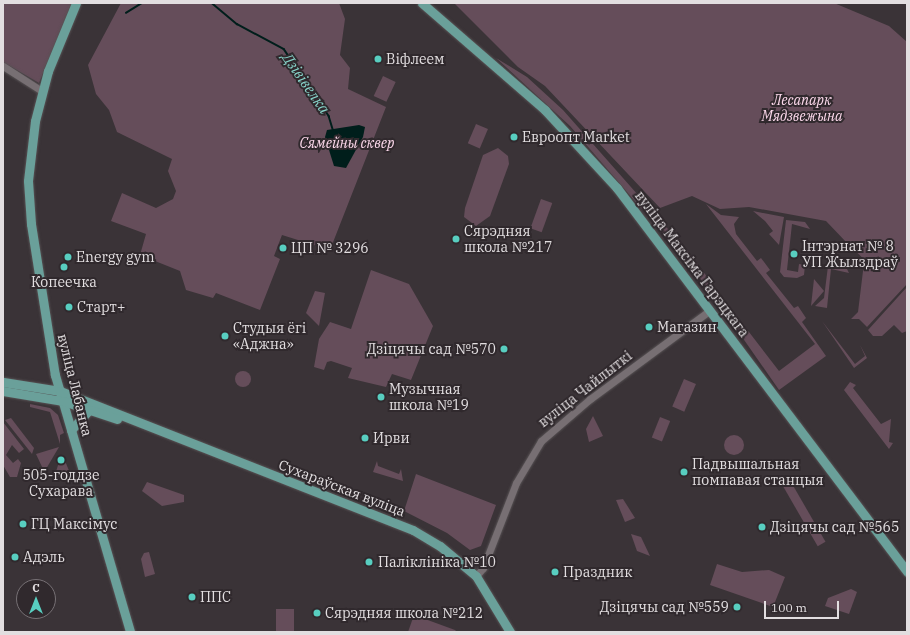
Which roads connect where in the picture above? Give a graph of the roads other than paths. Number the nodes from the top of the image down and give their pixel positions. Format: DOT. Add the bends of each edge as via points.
graph roads {
  1 [pos="76,3"];
  2 [pos="422,3"];
  3 [pos="3,66"];
  4 [pos="42,91"];
  5 [pos="709,311"];
  6 [pos="55,375"];
  7 [pos="3,382"];
  8 [pos="41,389"];
  9 [pos="3,391"];
  10 [pos="60,391"];
  11 [pos="63,401"];
  12 [pos="89,410"];
  13 [pos="126,420"];
  14 [pos="71,430"];
  15 [pos="907,572"];
  16 [pos="476,576"];
  17 [pos="130,632"];
  18 [pos="510,632"];
  1 -- 4 [label="main road, вуліца Лабанка"];
  2 -- 5 [label="main road, вуліца Максіма Гарэцкага" via="545,110 586,153 617,188"];
  3 -- 4 [label="street"];
  4 -- 6 [label="main road, вуліца Лабанка" via="28,181 37,272"];
  5 -- 15 [label="main road, вуліца Максіма Гарэцкага"];
  5 -- 16 [label="street, вуліца Чайлыткі" via="590,399 541,441 516,483 483,568"];
  6 -- 8 [label="main road" via="52,383"];
  6 -- 10 [label="main road, вуліца Лабанка"];
  7 -- 8 [label="main road, Сухараўская вуліца"];
  8 -- 10 [label="main road, Сухараўская вуліца"];
  9 -- 11 [label="main road, Сухараўская вуліца"];
  10 -- 11 [label="main road, вуліца Лабанка"];
  10 -- 13 [label="main road, Сухараўская вуліца"];
  11 -- 12 [label="main road, Сухараўская вуліца"];
  11 -- 14 [label="main road, вуліца Лабанка"];
  12 -- 13 [label="main road, Сухараўская вуліца"];
  12 -- 14 [label="main road"];
  13 -- 16 [label="main road, Сухараўская вуліца" via="395,522 440,546"];
  14 -- 17 [label="main road, вуліца Лабанка"];
  16 -- 18 [label="main road, Сухараўская вуліца"];
}
